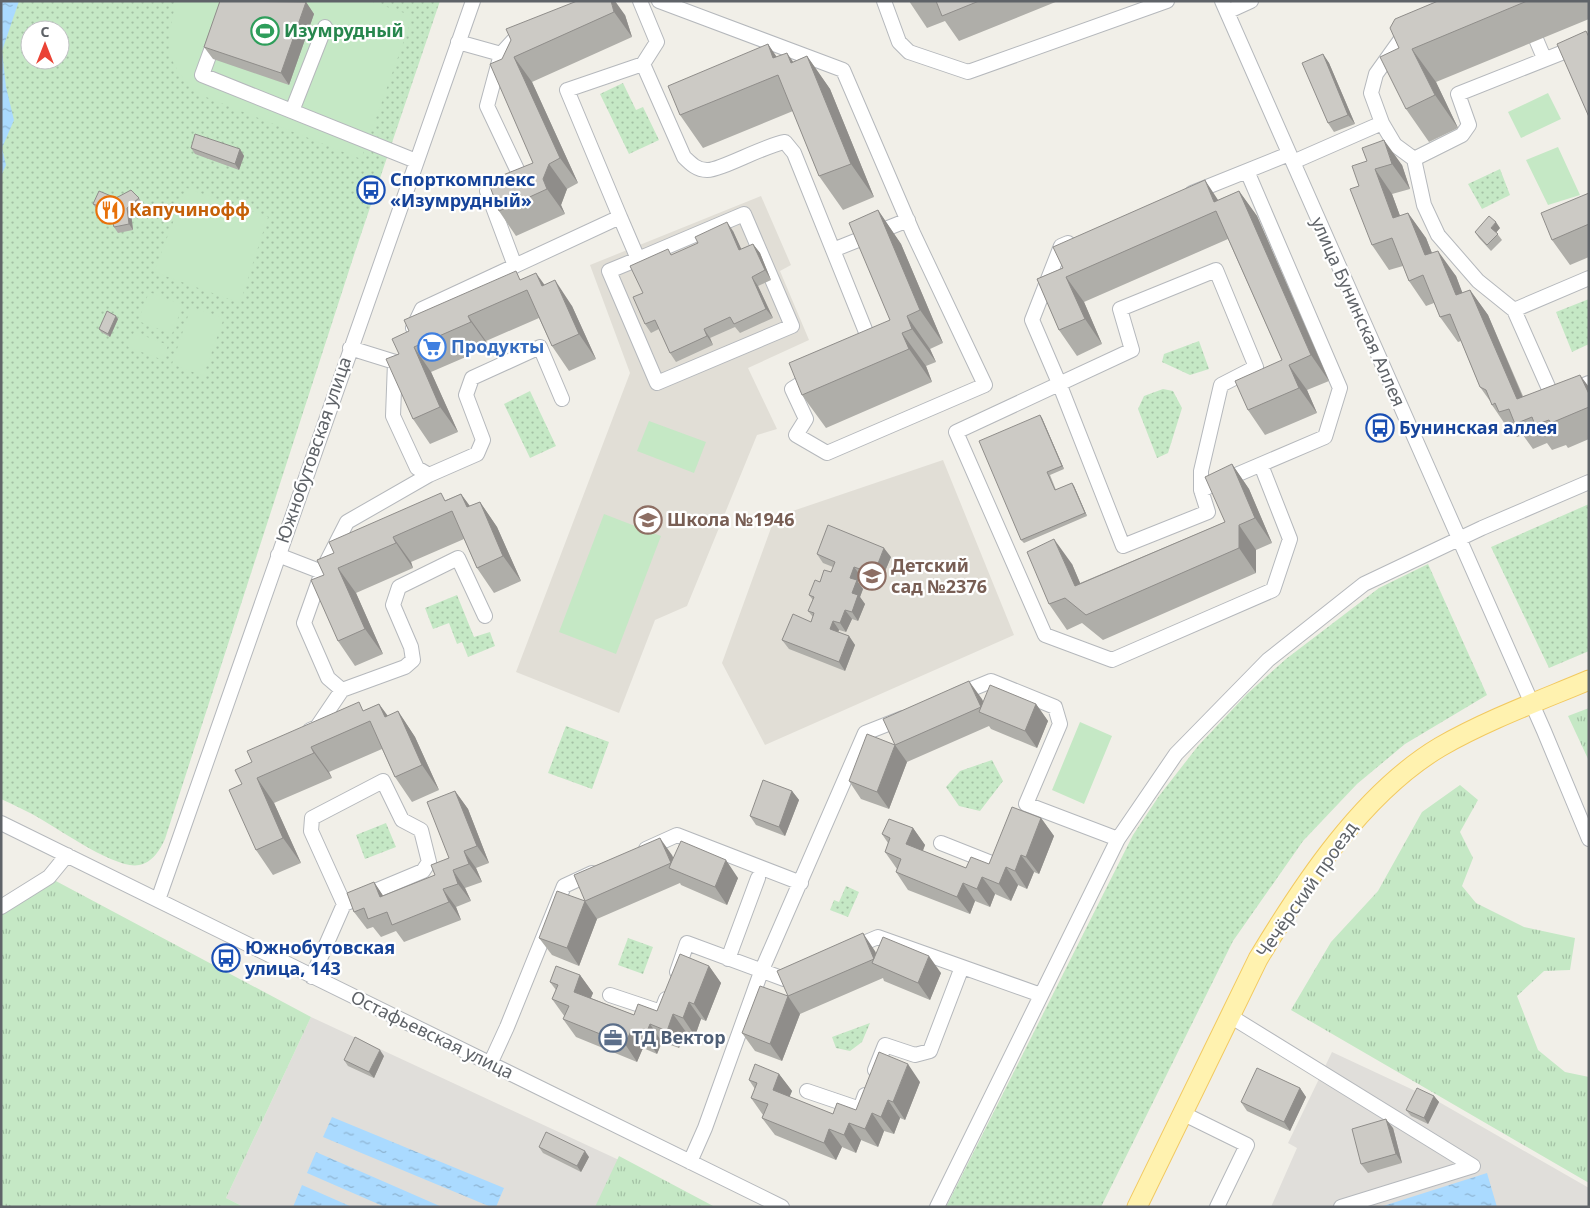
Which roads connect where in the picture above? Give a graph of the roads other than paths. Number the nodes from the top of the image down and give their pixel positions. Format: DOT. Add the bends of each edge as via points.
graph roads {
  1 [pos="229,1"];
  2 [pos="473,1"];
  3 [pos="640,1"];
  4 [pos="659,1"];
  5 [pos="884,1"];
  6 [pos="1167,1"];
  7 [pos="1251,1"];
  8 [pos="1224,7"];
  9 [pos="531,26"];
  10 [pos="325,27"];
  11 [pos="1424,28"];
  12 [pos="1536,39"];
  13 [pos="458,42"];
  14 [pos="1589,42"];
  15 [pos="780,46"];
  16 [pos="501,54"];
  17 [pos="763,54"];
  18 [pos="1544,58"];
  19 [pos="643,64"];
  20 [pos="292,112"];
  21 [pos="1382,123"];
  22 [pos="1291,158"];
  23 [pos="1414,159"];
  24 [pos="416,161"];
  25 [pos="1247,171"];
  26 [pos="1176,200"];
  27 [pos="620,217"];
  28 [pos="908,220"];
  29 [pos="1078,238"];
  30 [pos="833,250"];
  31 [pos="638,259"];
  32 [pos="515,266"];
  33 [pos="1589,278"];
  34 [pos="1514,310"];
  35 [pos="350,348"];
  36 [pos="400,353"];
  37 [pos="857,357"];
  38 [pos="824,371"];
  39 [pos="1059,383"];
  40 [pos="1589,383"];
  41 [pos="562,399"];
  42 [pos="1261,465"];
  43 [pos="429,475"];
  44 [pos="1589,482"];
  45 [pos="1201,490"];
  46 [pos="1458,540"];
  47 [pos="278,555"];
  48 [pos="322,572"];
  49 [pos="485,616"];
  50 [pos="1588,681"];
  51 [pos="342,690"];
  52 [pos="946,700"];
  53 [pos="1532,704"];
  54 [pos="919,711"];
  55 [pos="300,735"];
  56 [pos="1,823"];
  57 [pos="1118,839"];
  58 [pos="1589,839"];
  59 [pos="941,844"];
  60 [pos="1007,848"];
  61 [pos="633,854"];
  62 [pos="67,855"];
  63 [pos="607,866"];
  64 [pos="758,878"];
  65 [pos="801,883"];
  66 [pos="158,900"];
  67 [pos="344,904"];
  68 [pos="1,907"];
  69 [pos="835,956"];
  70 [pos="728,959"];
  71 [pos="810,967"];
  72 [pos="962,967"];
  73 [pos="761,972"];
  74 [pos="312,977"];
  75 [pos="610,995"];
  76 [pos="1041,996"];
  77 [pos="1230,1016"];
  78 [pos="490,1064"];
  79 [pos="807,1091"];
  80 [pos="1184,1114"];
  81 [pos="690,1162"];
  82 [pos="782,1207"];
  83 [pos="937,1207"];
  84 [pos="1137,1207"];
  85 [pos="1217,1207"];
  86 [pos="1341,1207"];
  1 -- 20 [label="street" via="202,75"];
  2 -- 13 [label="street, Южнобутовская улица"];
  3 -- 19 [label="street" via="657,42"];
  4 -- 15 [label="street"];
  5 -- 6 [label="street" via="899,42 909,52 968,72"];
  7 -- 8 [label="street"];
  8 -- 22 [label="street, улица Бунинская Аллея"];
  9 -- 16 [label="street" via="522,30"];
  10 -- 20 [label="street"];
  11 -- 21 [label="street" via="1401,39 1376,74 1371,93"];
  12 -- 18 [label="street"];
  13 -- 16 [label="street"];
  13 -- 24 [label="street, Южнобутовская улица"];
  14 -- 18 [label="street"];
  15 -- 17 [label="street"];
  15 -- 28 [label="street" via="843,70"];
  16 -- 32 [label="street" via="487,106 521,178 487,191"];
  18 -- 23 [label="street" via="1458,94 1469,125 1462,136"];
  19 -- 27 [label="street" via="567,90"];
  19 -- 30 [label="street" via="665,100 684,157 692,166 709,171 771,144 785,142 794,152"];
  20 -- 24 [label="street"];
  21 -- 22 [label="street"];
  21 -- 23 [label="street" via="1395,145"];
  22 -- 25 [label="street"];
  22 -- 46 [label="street, улица Бунинская Аллея"];
  23 -- 34 [label="street" via="1424,205 1438,235 1478,280"];
  24 -- 35 [label="street, Южнобутовская улица"];
  25 -- 26 [label="street"];
  25 -- 42 [label="street" via="1340,388 1325,437"];
  27 -- 31 [label="street"];
  27 -- 32 [label="street"];
  28 -- 30 [label="street"];
  28 -- 38 [label="street" via="985,385 827,453 796,435 806,419 792,389"];
  29 -- 39 [label="street" via="1061,246 1032,320"];
  30 -- 37 [label="street" via="873,350"];
  31 -- 31 [label="street" via="609,271 657,383 792,326 744,214"];
  32 -- 36 [label="street" via="422,309"];
  33 -- 34 [label="street"];
  34 -- 40 [label="street" via="1553,398"];
  35 -- 36 [label="street"];
  35 -- 47 [label="street, Южнобутовская улица"];
  36 -- 43 [label="street" via="393,416 417,468"];
  39 -- 42 [label="street" via="956,432 1045,634 1112,660 1273,590 1290,539"];
  39 -- 45 [label="street" via="1123,546 1208,512"];
  39 -- 45 [label="street" via="1132,350 1120,309 1216,270 1256,367 1221,385 1201,471"];
  41 -- 43 [label="street" via="540,347 472,378 466,395 484,440 477,454"];
  42 -- 45 [label="street"];
  43 -- 48 [label="street" via="347,522"];
  44 -- 46 [label="street"];
  46 -- 53 [label="street, улица Бунинская Аллея"];
  46 -- 57 [label="street" via="1364,584 1268,660 1176,754"];
  47 -- 48 [label="street"];
  47 -- 66 [label="street, Южнобутовская улица"];
  48 -- 51 [label="street" via="304,623 328,678"];
  49 -- 51 [label="street" via="458,558 416,579 399,588 393,605 411,647 413,660 405,667"];
  50 -- 53 [label="main road, Чечёрский проезд"];
  51 -- 55 [label="street" via="317,727"];
  52 -- 57 [label="street" via="991,681 1054,707 1060,724 1024,808"];
  53 -- 58 [label="street, улица Бунинская Аллея"];
  53 -- 77 [label="main road, Чечёрский проезд" via="1439,748 1406,772 1355,821 1278,926"];
  54 -- 65 [label="street" via="865,733"];
  56 -- 62 [label="street, Остафьевская улица"];
  57 -- 76 [label="street"];
  59 -- 60 [label="street" via="999,866"];
  61 -- 65 [label="street" via="676,835"];
  62 -- 66 [label="street, Остафьевская улица"];
  62 -- 68 [label="street" via="50,877"];
  63 -- 78 [label="street" via="564,886"];
  64 -- 70 [label="street"];
  65 -- 73 [label="street"];
  66 -- 74 [label="street, Остафьевская улица"];
  67 -- 67 [label="street" via="311,831 312,818 383,781 402,820 421,830 429,862 423,872"];
  67 -- 74 [label="street"];
  69 -- 72 [label="street" via="878,937"];
  70 -- 73 [label="street"];
  70 -- 75 [label="street" via="688,944 661,1012"];
  71 -- 73 [label="street" via="784,979"];
  72 -- 76 [label="street"];
  72 -- 79 [label="street" via="930,1051 915,1055 884,1045 860,1109"];
  73 -- 81 [label="street"];
  74 -- 78 [label="street, Остафьевская улица"];
  76 -- 83 [label="street"];
  77 -- 80 [label="main road, Чечёрский проезд"];
  77 -- 86 [label="street" via="1473,1166"];
  78 -- 81 [label="street, Остафьевская улица"];
  80 -- 84 [label="main road, Чечёрский проезд"];
  80 -- 85 [label="street" via="1247,1145"];
  81 -- 82 [label="street, Остафьевская улица"];
}
